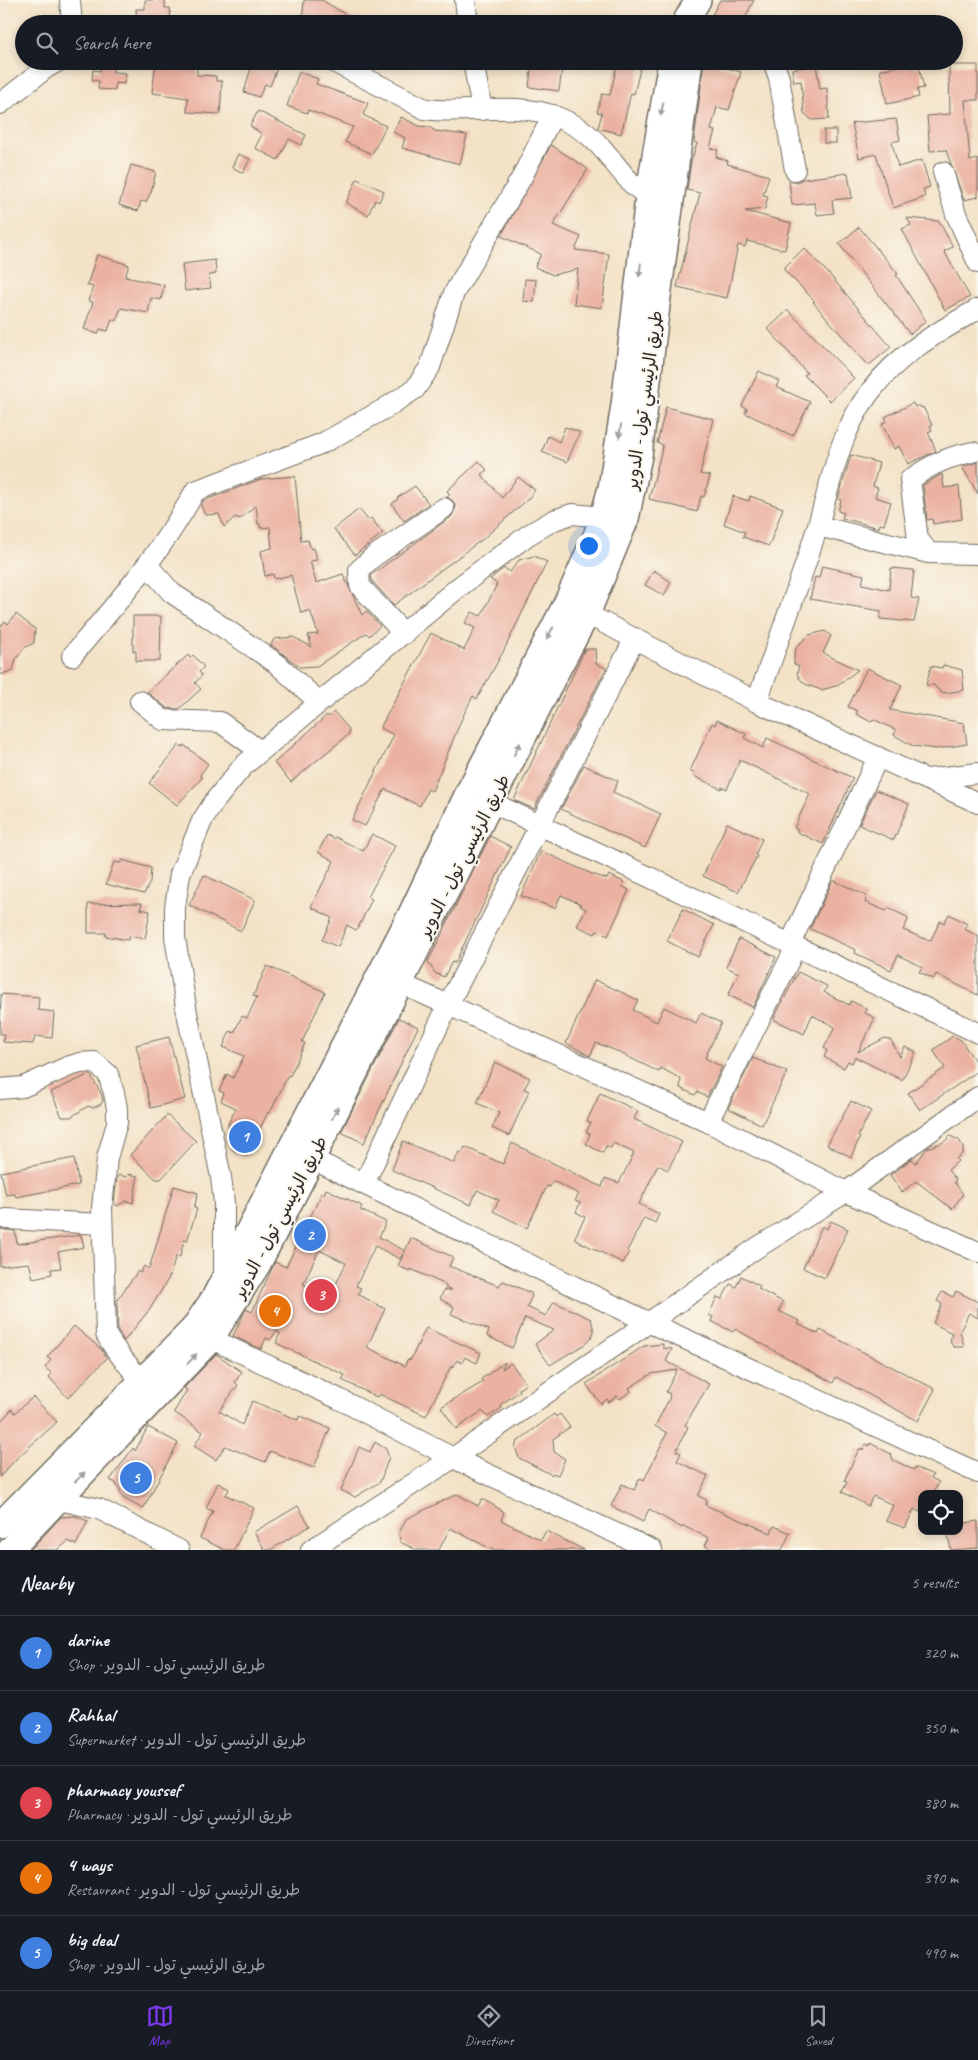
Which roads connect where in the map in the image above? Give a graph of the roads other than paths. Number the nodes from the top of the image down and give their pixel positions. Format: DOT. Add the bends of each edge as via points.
graph roads {
  1 [pos="70,0"];
  2 [pos="466,0"];
  3 [pos="71,15"];
  4 [pos="467,15"];
  5 [pos="43,70"];
  6 [pos="349,70"];
  7 [pos="475,70"];
  8 [pos="670,70"];
  9 [pos="688,70"];
  10 [pos="777,70"];
  11 [pos="0,104"];
  12 [pos="482,110"];
  13 [pos="553,115"];
  14 [pos="795,170"];
  15 [pos="943,172"];
  16 [pos="659,198"];
  17 [pos="978,263"];
  18 [pos="978,309"];
  19 [pos="973,452"];
  20 [pos="444,508"];
  21 [pos="603,516"];
  22 [pos="818,526"];
  23 [pos="929,553"];
  24 [pos="978,554"];
  25 [pos="148,566"];
  26 [pos="576,609"];
  27 [pos="404,634"];
  28 [pos="635,638"];
  29 [pos="72,656"];
  30 [pos="140,702"];
  31 [pos="319,702"];
  32 [pos="757,702"];
  33 [pos="260,751"];
  34 [pos="878,757"];
  35 [pos="978,773"];
  36 [pos="927,779"];
  37 [pos="491,802"];
  38 [pos="978,803"];
  39 [pos="539,825"];
  40 [pos="793,945"];
  41 [pos="389,978"];
  42 [pos="448,1005"];
  43 [pos="978,1033"];
  44 [pos="0,1090"];
  45 [pos="978,1097"];
  46 [pos="708,1122"];
  47 [pos="312,1159"];
  48 [pos="364,1184"];
  49 [pos="846,1192"];
  50 [pos="6,1219"];
  51 [pos="102,1224"];
  52 [pos="978,1252"];
  53 [pos="224,1280"];
  54 [pos="650,1323"];
  55 [pos="202,1334"];
  56 [pos="142,1382"];
  57 [pos="453,1458"];
  58 [pos="978,1472"];
  59 [pos="29,1495"];
  60 [pos="59,1498"];
  61 [pos="0,1525"];
  62 [pos="10,1550"];
  63 [pos="180,1550"];
  64 [pos="311,1550"];
  65 [pos="652,1550"];
  1 -- 3 [label="street"];
  2 -- 4 [label="street"];
  5 -- 11 [label="street"];
  6 -- 12 [label="street" via="425,109"];
  7 -- 12 [label="street"];
  8 -- 16 [label="main road, طريق الرئيسي تول - الدوير, one-way"];
  9 -- 16 [label="main road, طريق الرئيسي تول - الدوير"];
  10 -- 14 [label="street"];
  12 -- 13 [label="street" via="514,108"];
  13 -- 16 [label="street" via="579,127 598,143 630,183"];
  13 -- 25 [label="street" via="522,177 454,293 430,367 414,389 323,443 195,491"];
  15 -- 17 [label="street" via="956,214"];
  16 -- 21 [label="main road, طريق الرئيسي تول - الدوير, one-way" via="611,488"];
  16 -- 26 [label="main road, طريق الرئيسي تول - الدوير" via="639,456 626,519"];
  18 -- 22 [label="street" via="916,346 871,391 844,437"];
  19 -- 23 [label="street" via="946,459 910,480 918,539"];
  20 -- 27 [label="street" via="372,557 360,570 360,586"];
  21 -- 26 [label="main road, طريق الرئيسي تول - الدوير"];
  21 -- 27 [label="street" via="572,514 528,535"];
  22 -- 23 [label="street"];
  22 -- 32 [label="street"];
  23 -- 24 [label="street"];
  25 -- 29 [label="street"];
  25 -- 31 [label="street" via="172,593 276,663"];
  26 -- 28 [label="street"];
  37 -- 26 [label="main road, طريق الرئيسي تول - الدوير, one-way" via="552,680"];
  26 -- 41 [label="main road, طريق الرئيسي تول - الدوير, one-way" via="472,784 411,914"];
  27 -- 31 [label="street"];
  28 -- 32 [label="street"];
  28 -- 39 [label="street"];
  30 -- 33 [label="street" via="163,720 220,722"];
  31 -- 33 [label="street"];
  32 -- 34 [label="street"];
  33 -- 53 [label="street" via="227,785 202,821 180,874 175,907 180,974 223,1194"];
  34 -- 36 [label="street"];
  34 -- 40 [label="street"];
  35 -- 36 [label="street"];
  36 -- 38 [label="street"];
  37 -- 39 [label="street"];
  37 -- 41 [label="main road, طريق الرئيسي تول - الدوير"];
  39 -- 40 [label="street"];
  39 -- 42 [label="street"];
  40 -- 43 [label="street"];
  40 -- 46 [label="street"];
  41 -- 42 [label="street"];
  47 -- 41 [label="main road, طريق الرئيسي تول - الدوير, one-way"];
  41 -- 53 [label="main road, طريق الرئيسي تول - الدوير"];
  42 -- 46 [label="street"];
  42 -- 48 [label="street"];
  44 -- 51 [label="street" via="23,1087 80,1062 94,1062 108,1074 114,1092 117,1122 107,1158"];
  45 -- 49 [label="street"];
  46 -- 49 [label="street"];
  47 -- 48 [label="street"];
  47 -- 55 [label="main road, طريق الرئيسي تول - الدوير" via="258,1264"];
  48 -- 54 [label="street"];
  49 -- 52 [label="street"];
  49 -- 54 [label="street" via="755,1249"];
  50 -- 51 [label="street"];
  51 -- 56 [label="street" via="106,1334"];
  53 -- 55 [label="main road, طريق الرئيسي تول - الدوير"];
  54 -- 57 [label="street"];
  54 -- 58 [label="street"];
  55 -- 56 [label="main road, طريق الرئيسي تول - الدوير"];
  55 -- 57 [label="street"];
  60 -- 55 [label="main road, طريق الرئيسي تول - الدوير, one-way" via="133,1424"];
  56 -- 59 [label="main road, طريق الرئيسي تول - الدوير"];
  57 -- 64 [label="street"];
  57 -- 65 [label="street"];
  59 -- 60 [label="street"];
  59 -- 61 [label="main road, طريق الرئيسي تول - الدوير"];
  60 -- 62 [label="main road, طريق الرئيسي تول - الدوير"];
  60 -- 63 [label="street" via="99,1509"];
}
